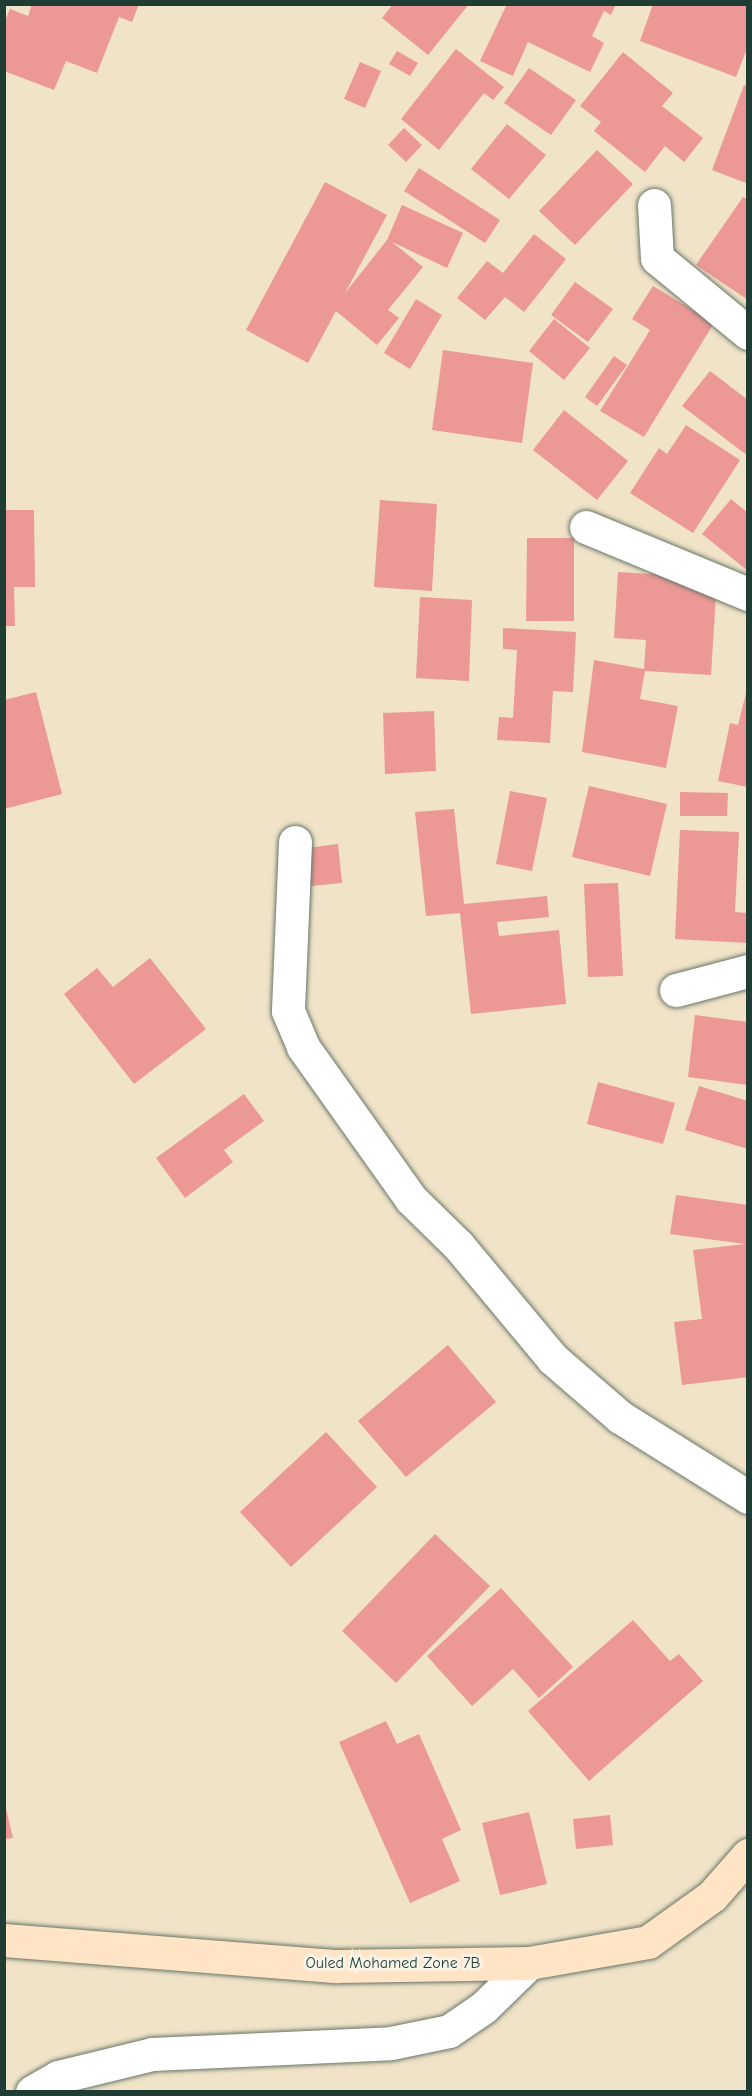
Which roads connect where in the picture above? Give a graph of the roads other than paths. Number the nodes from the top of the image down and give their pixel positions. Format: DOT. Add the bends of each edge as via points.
graph roads {
  1 [pos="654,205"];
  2 [pos="747,333"];
  3 [pos="586,527"];
  4 [pos="747,594"];
  5 [pos="295,842"];
  6 [pos="747,971"];
  7 [pos="676,990"];
  8 [pos="747,1497"];
  9 [pos="747,1855"];
  10 [pos="4,1940"];
  11 [pos="529,1963"];
  12 [pos="32,2091"];
  1 -- 2 [label="street" via="657,258"];
  3 -- 4 [label="street"];
  5 -- 8 [label="street" via="288,1011 303,1047 411,1199 458,1245 553,1359 620,1417"];
  6 -- 7 [label="street"];
  9 -- 11 [label="main road, Ouled Mohamed Zone 7B" via="712,1896 648,1942"];
  10 -- 11 [label="main road, Ouled Mohamed Zone 7B" via="337,1966"];
  11 -- 12 [label="street" via="484,2007 449,2031 391,2043 152,2054 58,2077"];
}
